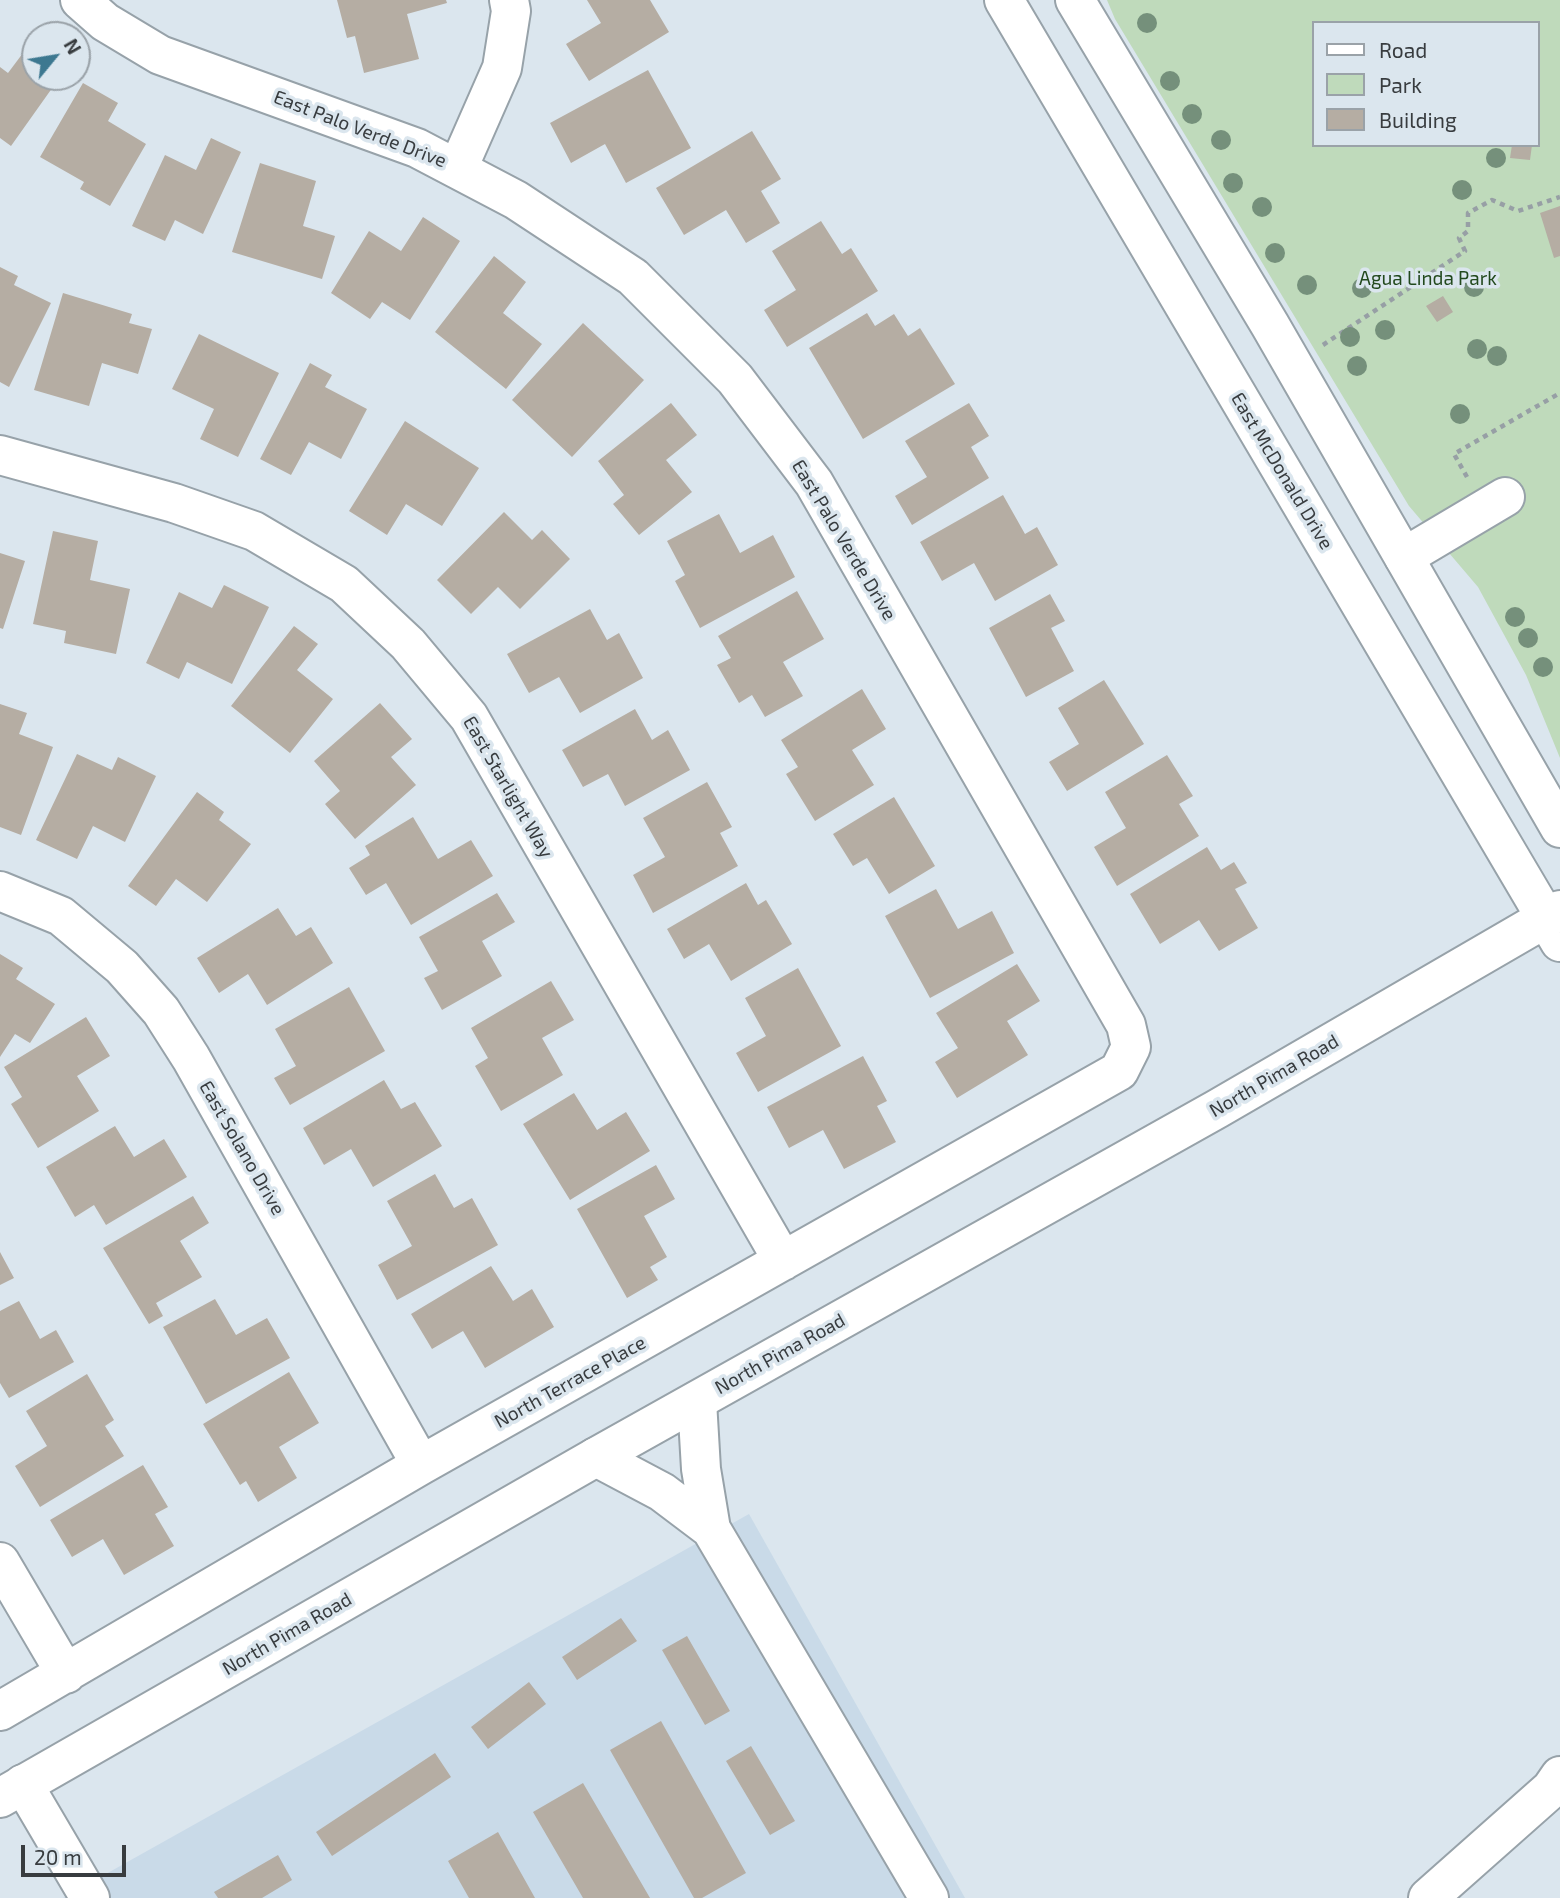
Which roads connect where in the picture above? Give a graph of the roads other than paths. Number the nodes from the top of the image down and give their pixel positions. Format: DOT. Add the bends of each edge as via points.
graph roads {
  1 [pos="80,0"];
  2 [pos="509,0"];
  3 [pos="1004,0"];
  4 [pos="1075,0"];
  5 [pos="458,168"];
  6 [pos="0,455"];
  7 [pos="1505,497"];
  8 [pos="1404,557"];
  9 [pos="1560,828"];
  10 [pos="0,891"];
  11 [pos="1555,923"];
  12 [pos="1131,1047"];
  13 [pos="783,1262"];
  14 [pos="697,1401"];
  15 [pos="596,1457"];
  16 [pos="421,1465"];
  17 [pos="710,1529"];
  18 [pos="0,1562"];
  19 [pos="66,1674"];
  20 [pos="0,1711"];
  21 [pos="1557,1788"];
  22 [pos="12,1791"];
  23 [pos="90,1898"];
  24 [pos="929,1898"];
  25 [pos="1428,1898"];
  1 -- 5 [label="street, East Palo Verde Drive" via="105,22 160,55 417,148"];
  2 -- 5 [label="street" via="502,68"];
  3 -- 11 [label="street, East McDonald Drive"];
  4 -- 8 [label="street"];
  5 -- 12 [label="street, East Palo Verde Drive" via="516,200 633,277 743,389 814,483 1126,1025"];
  6 -- 13 [label="street, East Starlight Way" via="174,503 254,531 344,584 408,644 468,717"];
  7 -- 8 [label="street"];
  8 -- 9 [label="street"];
  10 -- 16 [label="street, East Solano Drive" via="61,916 121,967 161,1011"];
  11 -- 14 [label="street, North Pima Road"];
  12 -- 13 [label="street, North Terrace Place" via="1119,1071"];
  13 -- 16 [label="street, North Terrace Place"];
  14 -- 15 [label="street, North Pima Road"];
  14 -- 17 [label="street"];
  15 -- 17 [label="street" via="662,1492"];
  15 -- 22 [label="street, North Pima Road"];
  16 -- 19 [label="street, North Terrace Place"];
  17 -- 24 [label="street"];
  18 -- 19 [label="street"];
  19 -- 20 [label="street, North Terrace Place"];
  21 -- 25 [label="street"];
  22 -- 23 [label="street"];
}
